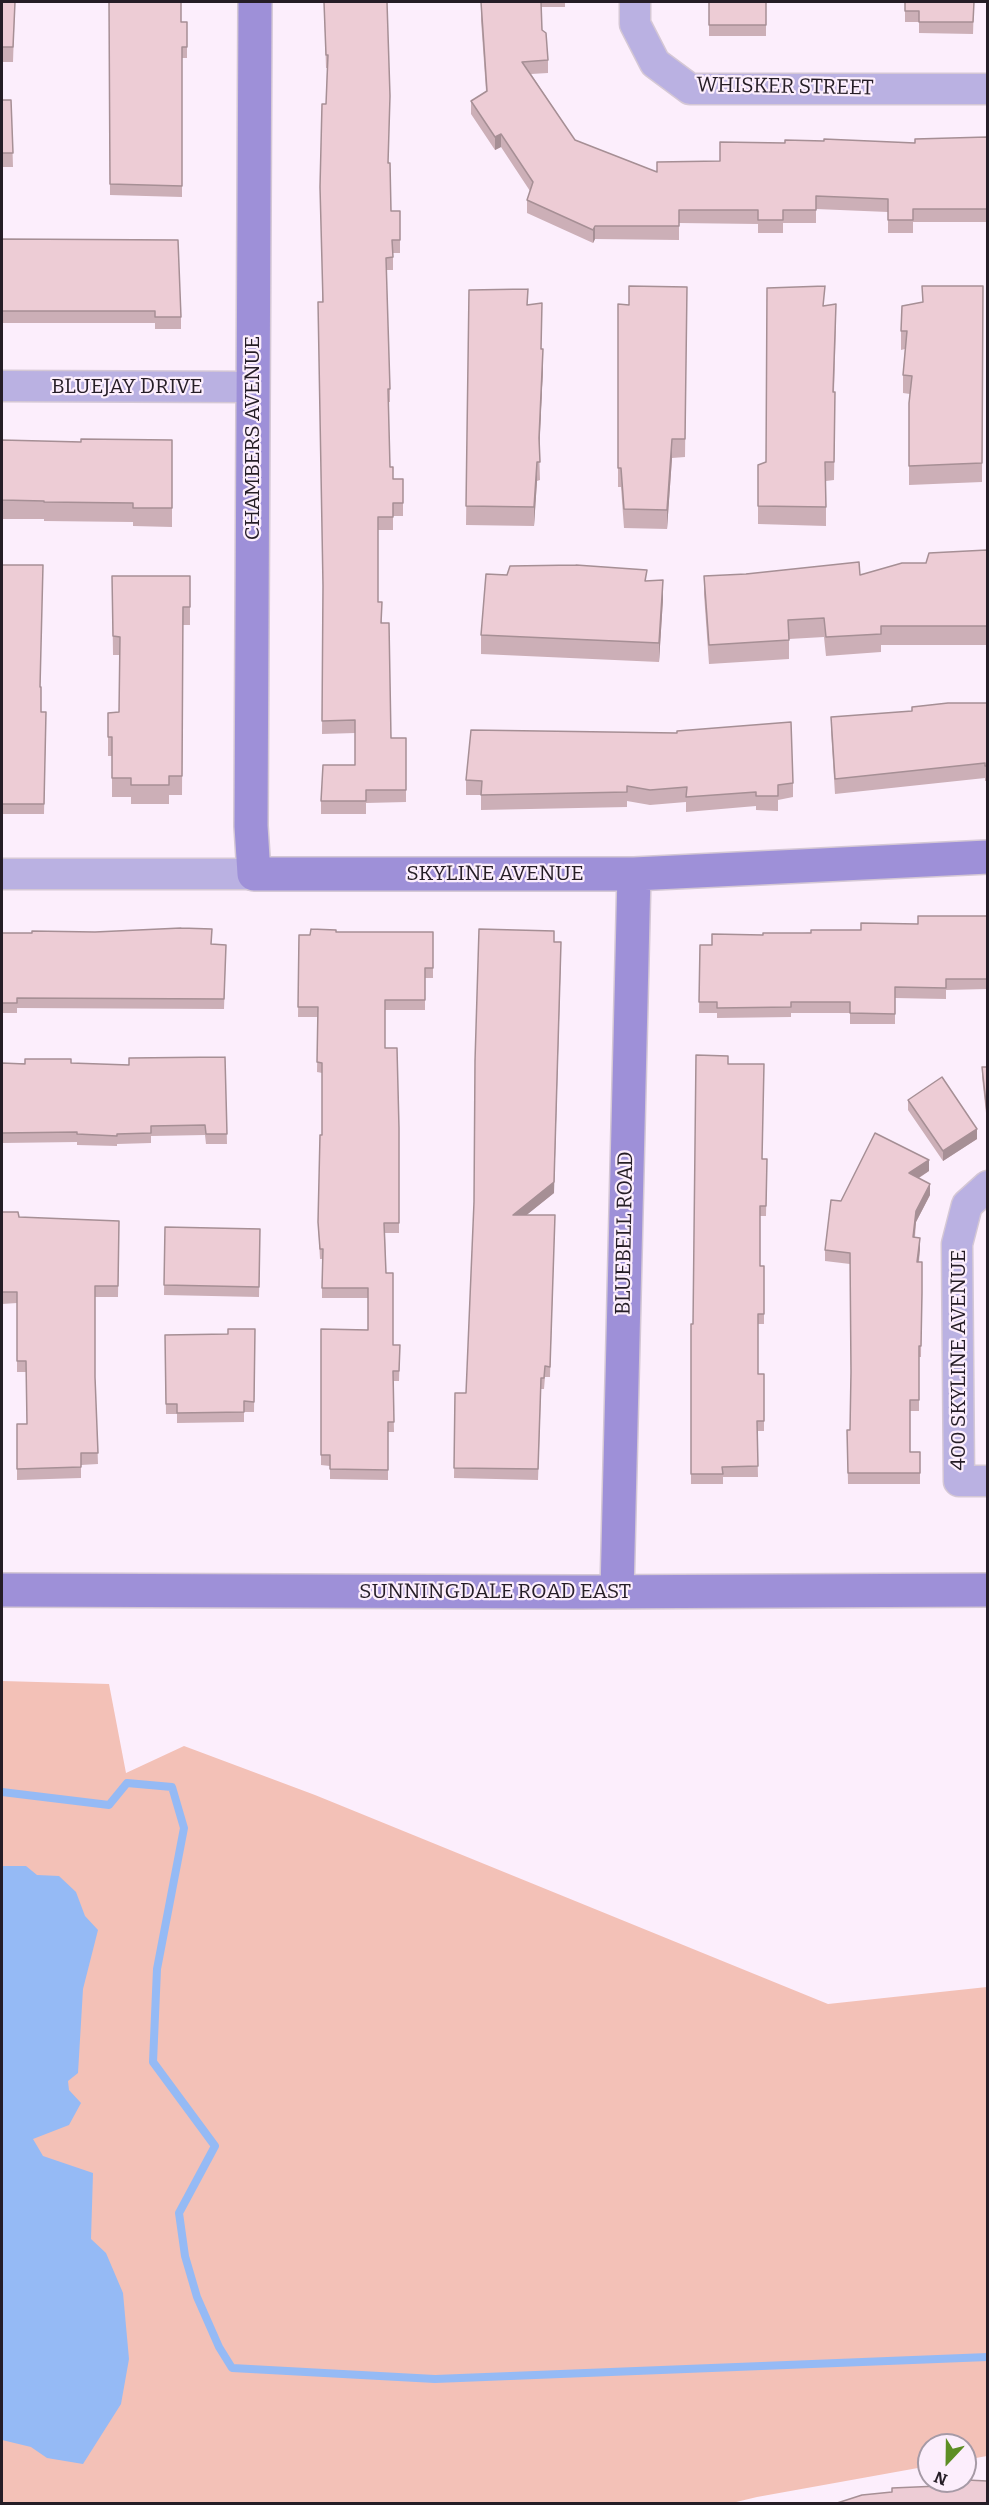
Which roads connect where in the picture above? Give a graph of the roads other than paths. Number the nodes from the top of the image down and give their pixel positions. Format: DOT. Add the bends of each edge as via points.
graph roads {
  1 [pos="255,2"];
  2 [pos="635,2"];
  3 [pos="987,89"];
  4 [pos="2,386"];
  5 [pos="253,387"];
  6 [pos="987,857"];
  7 [pos="2,874"];
  8 [pos="254,874"];
  9 [pos="634,874"];
  10 [pos="987,1186"];
  11 [pos="987,1481"];
  12 [pos="2,1590"];
  13 [pos="987,1590"];
  14 [pos="617,1592"];
  1 -- 5 [label="street, CHAMBERS AVENUE"];
  2 -- 3 [label="street, WHISKER STREET" via="635,24 655,63 690,89"];
  4 -- 5 [label="street, BLUEJAY DRIVE"];
  5 -- 8 [label="street, CHAMBERS AVENUE"];
  6 -- 9 [label="street, SKYLINE AVENUE"];
  7 -- 8 [label="street, SKYLINE AVENUE"];
  8 -- 9 [label="street, SKYLINE AVENUE"];
  9 -- 14 [label="street, BLUEBELL ROAD"];
  10 -- 11 [label="street, 400 SKYLINE AVENUE" via="967,1205 957,1244 959,1481"];
  12 -- 14 [label="street, SUNNINGDALE ROAD EAST"];
  13 -- 14 [label="street, SUNNINGDALE ROAD EAST"];
}
